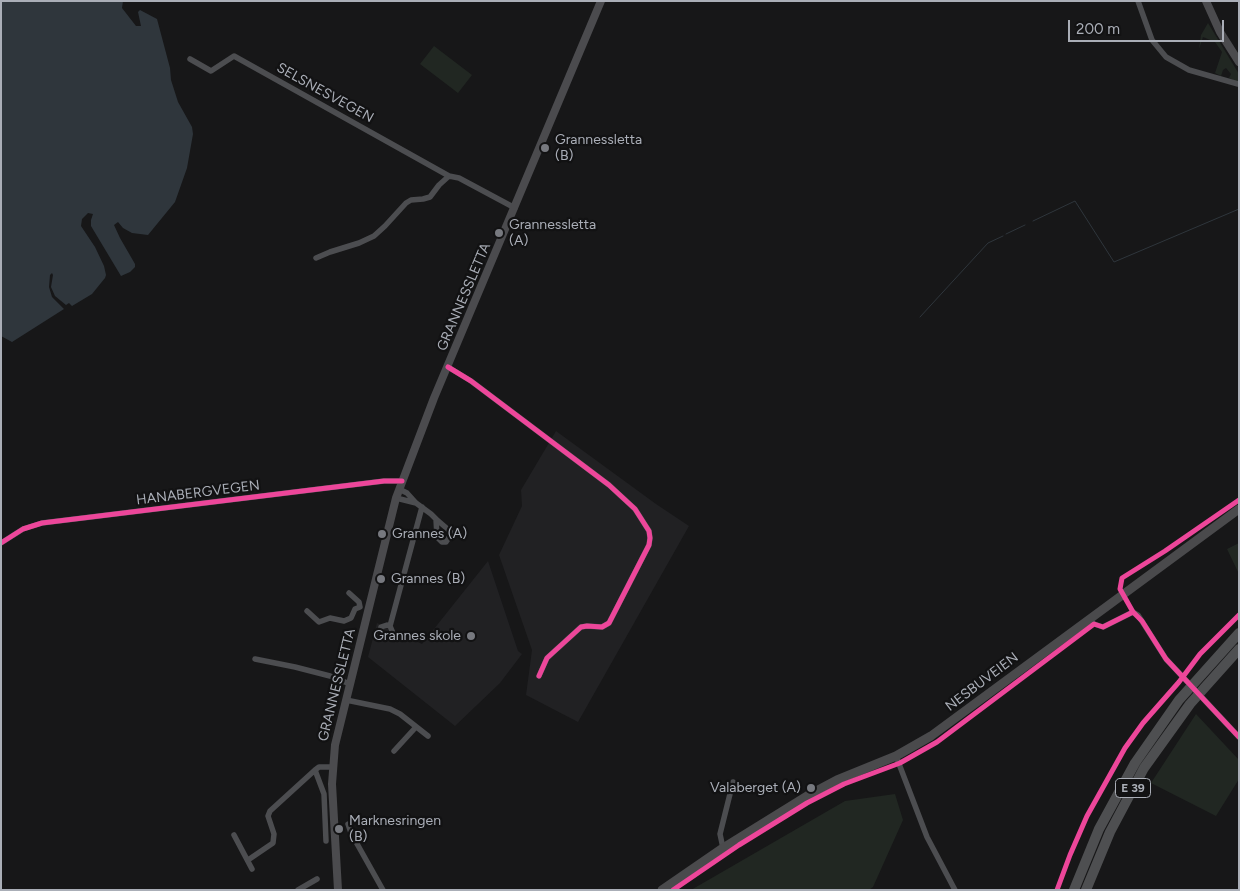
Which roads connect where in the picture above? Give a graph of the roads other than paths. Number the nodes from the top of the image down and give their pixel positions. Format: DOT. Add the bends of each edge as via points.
graph roads {
  1 [pos="601,1"];
  2 [pos="1138,1"];
  3 [pos="1206,1"];
  4 [pos="190,59"];
  5 [pos="1239,62"];
  6 [pos="1238,84"];
  7 [pos="449,176"];
  8 [pos="515,208"];
  9 [pos="316,258"];
  10 [pos="448,367"];
  11 [pos="402,480"];
  12 [pos="399,489"];
  13 [pos="396,498"];
  14 [pos="419,505"];
  15 [pos="1239,509"];
  16 [pos="436,519"];
  17 [pos="1,543"];
  18 [pos="349,593"];
  19 [pos="360,607"];
  20 [pos="368,609"];
  21 [pos="307,611"];
  22 [pos="1090,620"];
  23 [pos="390,626"];
  24 [pos="1239,633"];
  25 [pos="1239,649"];
  26 [pos="255,659"];
  27 [pos="539,676"];
  28 [pos="350,684"];
  29 [pos="346,700"];
  30 [pos="416,727"];
  31 [pos="428,736"];
  32 [pos="1239,737"];
  33 [pos="394,752"];
  34 [pos="896,756"];
  35 [pos="332,767"];
  36 [pos="314,770"];
  37 [pos="733,782"];
  38 [pos="348,824"];
  39 [pos="234,835"];
  40 [pos="326,841"];
  41 [pos="723,848"];
  42 [pos="248,860"];
  43 [pos="252,869"];
  44 [pos="317,879"];
  45 [pos="298,890"];
  46 [pos="338,890"];
  47 [pos="384,890"];
  48 [pos="662,890"];
  49 [pos="955,890"];
  50 [pos="1074,890"];
  51 [pos="1086,890"];
  1 -- 8 [label="main road, GRANNESSLETTA"];
  2 -- 6 [label="street" via="1152,40 1166,57 1188,70"];
  3 -- 5 [label="main road"];
  4 -- 7 [label="street, SELSNESVEGEN" via="211,71 234,56"];
  7 -- 8 [label="street, SELSNESVEGEN"];
  7 -- 9 [label="street" via="430,196 406,203 367,240"];
  8 -- 10 [label="main road, GRANNESSLETTA"];
  10 -- 11 [label="main road, GRANNESSLETTA"];
  10 -- 27 [label="street" via="616,491 636,509 650,535 644,556 609,622 602,627 581,627 547,658"];
  11 -- 12 [label="main road, GRANNESSLETTA"];
  11 -- 17 [label="street, HANABERGVEGEN" via="42,523 23,529"];
  12 -- 13 [label="main road, GRANNESSLETTA"];
  12 -- 14 [label="street"];
  13 -- 14 [label="street"];
  13 -- 20 [label="main road, GRANNESSLETTA"];
  14 -- 16 [label="street"];
  14 -- 23 [label="street"];
  15 -- 22 [label="main road, NESBUVEIEN"];
  18 -- 19 [label="street"];
  19 -- 20 [label="street"];
  19 -- 21 [label="street, GRANNESSLETTA" via="344,621 330,618 319,622"];
  20 -- 28 [label="main road, GRANNESSLETTA"];
  22 -- 32 [label="street" via="1103,627 1133,612 1166,659"];
  22 -- 34 [label="main road, NESBUVEIEN" via="959,717"];
  24 -- 50 [label="highway, E 39" via="1179,700 1134,763 1099,829"];
  25 -- 51 [label="highway, E 39" via="1190,704 1144,768 1110,832"];
  26 -- 28 [label="street" via="304,669"];
  28 -- 29 [label="main road, GRANNESSLETTA"];
  29 -- 30 [label="street" via="390,710"];
  29 -- 35 [label="main road, GRANNESSLETTA"];
  30 -- 31 [label="street"];
  30 -- 33 [label="street"];
  34 -- 41 [label="main road, NESBUVEIEN" via="837,780"];
  34 -- 49 [label="street" via="927,837"];
  35 -- 36 [label="street"];
  35 -- 46 [label="main road, GRANNESSLETTA"];
  36 -- 40 [label="street" via="324,794"];
  36 -- 42 [label="street" via="270,811 273,843"];
  37 -- 41 [label="street" via="720,834"];
  38 -- 47 [label="street"];
  39 -- 42 [label="street"];
  41 -- 48 [label="main road, NESBUVEIEN"];
  42 -- 43 [label="street"];
  44 -- 45 [label="street"];
}
